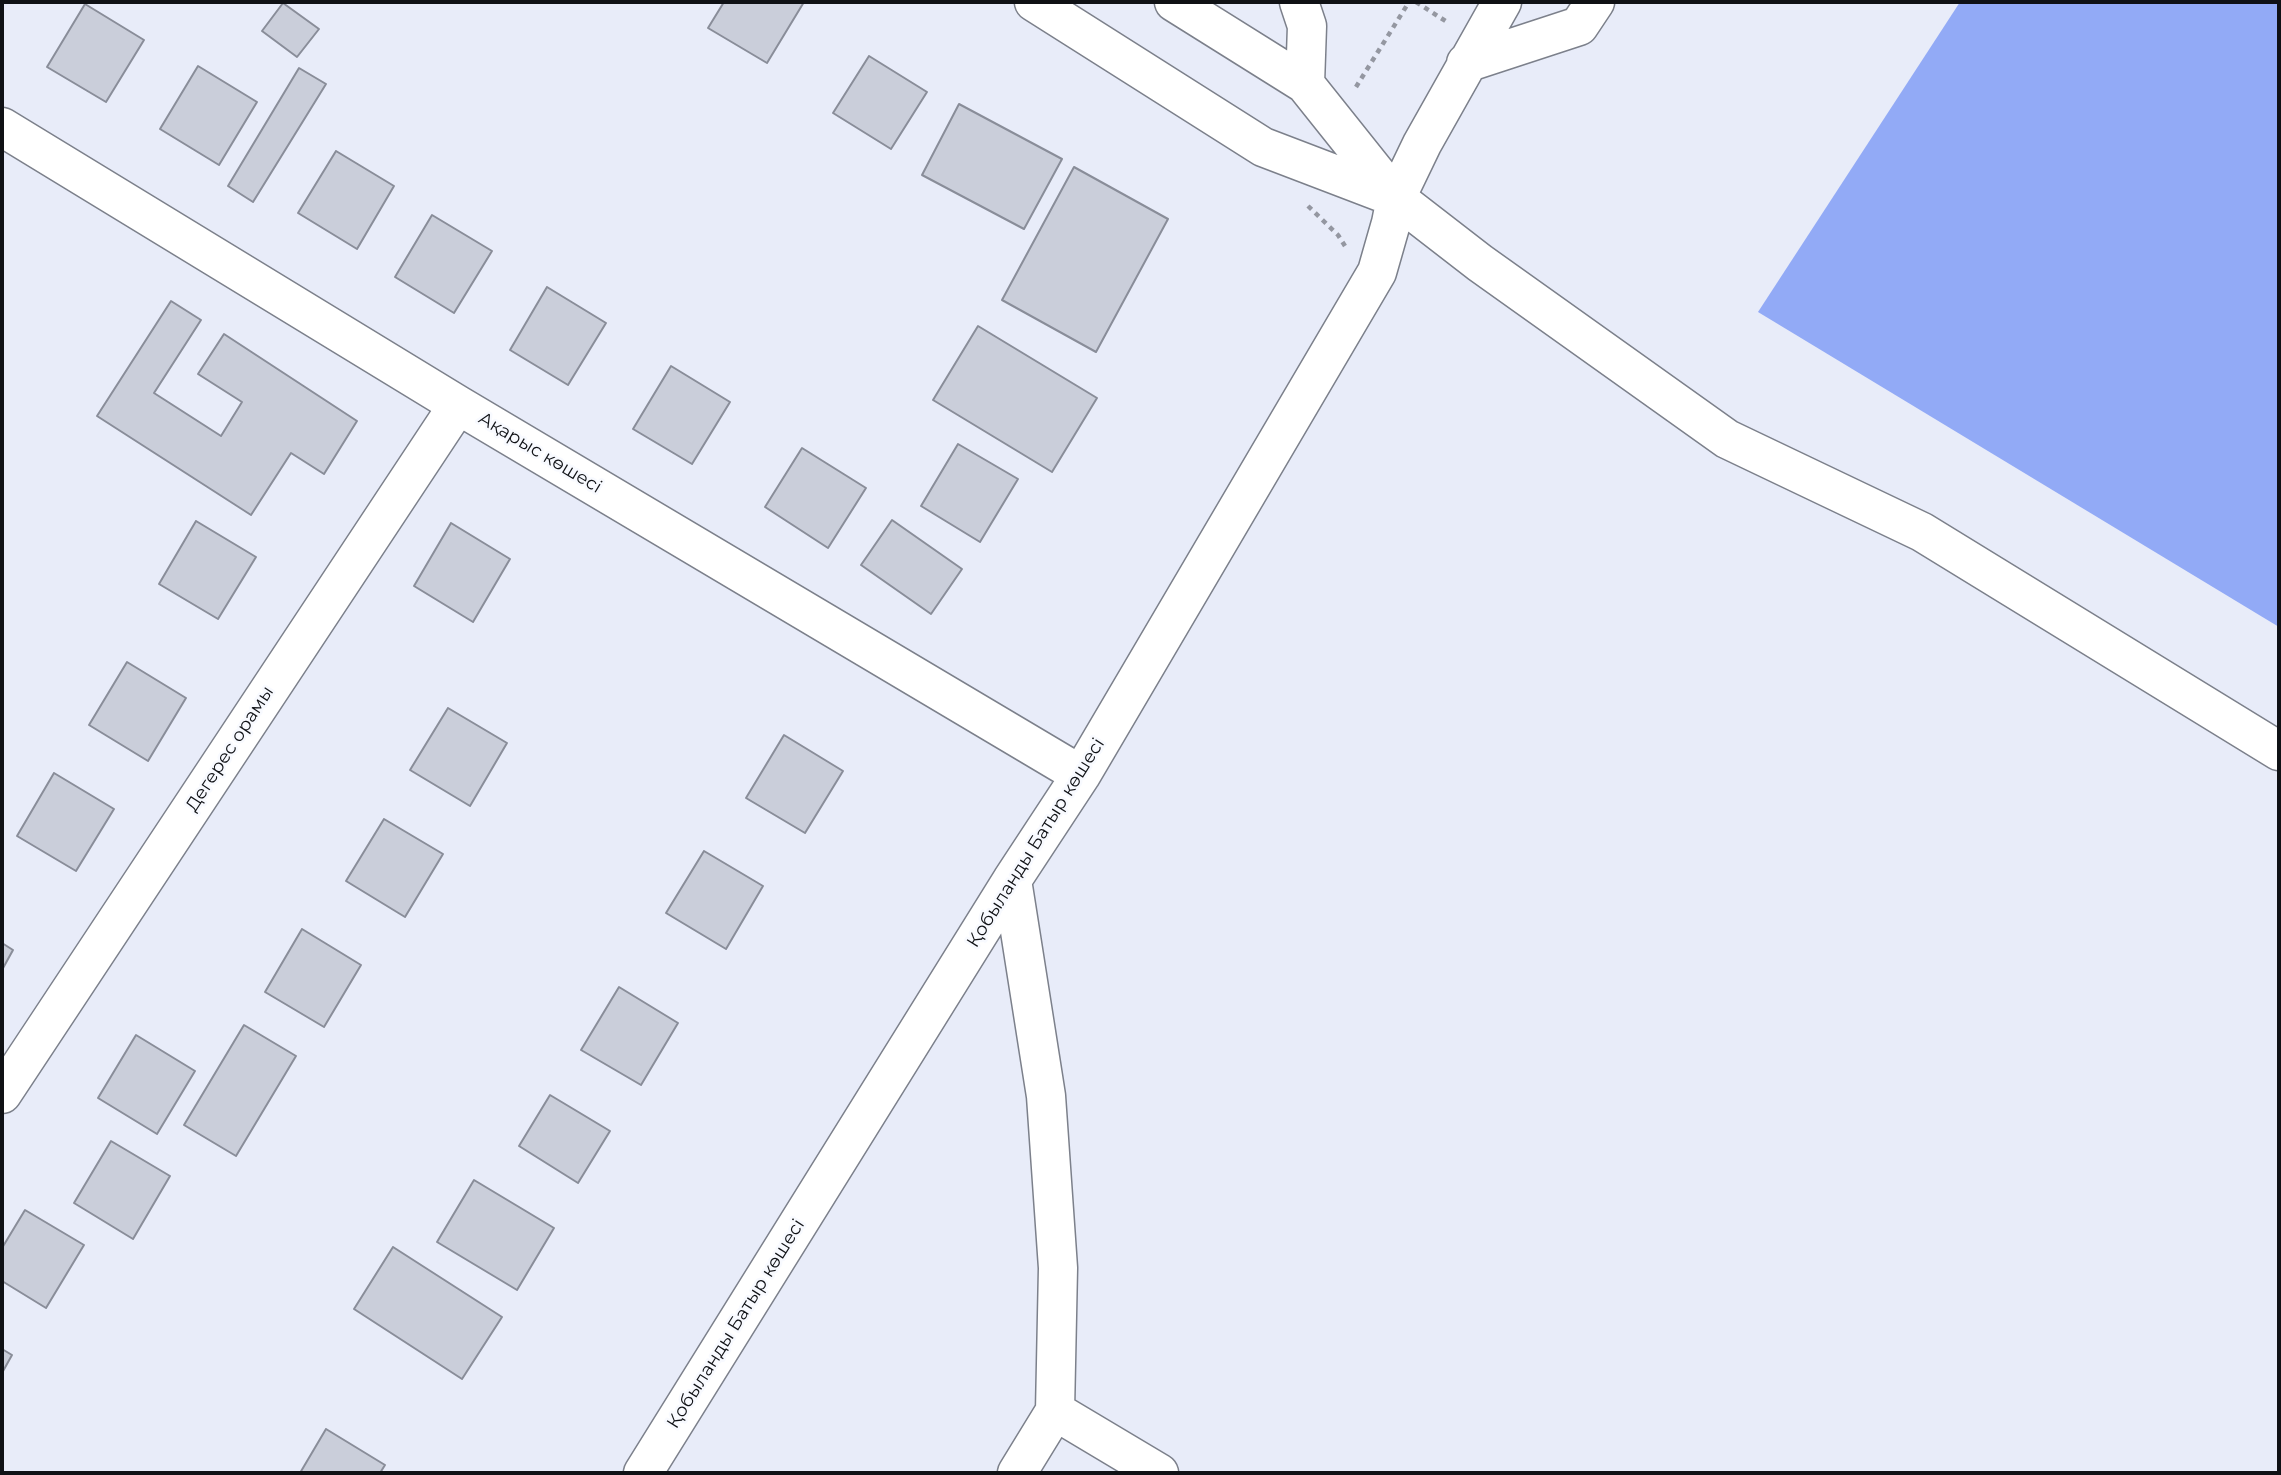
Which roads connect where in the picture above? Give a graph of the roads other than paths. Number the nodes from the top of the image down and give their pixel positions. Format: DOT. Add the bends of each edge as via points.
graph roads {
  1 [pos="1034,2"];
  2 [pos="1174,2"];
  3 [pos="1299,2"];
  4 [pos="1502,2"];
  5 [pos="1595,2"];
  6 [pos="1466,63"];
  7 [pos="1305,84"];
  8 [pos="2,127"];
  9 [pos="1396,198"];
  10 [pos="458,405"];
  11 [pos="2279,751"];
  12 [pos="1081,775"];
  13 [pos="1012,880"];
  14 [pos="2,1094"];
  15 [pos="1055,1411"];
  16 [pos="643,1473"];
  17 [pos="1017,1473"];
  18 [pos="1159,1473"];
  1 -- 9 [label="street" via="1263,147"];
  2 -- 7 [label="street"];
  3 -- 7 [label="street" via="1307,26"];
  4 -- 6 [label="street, Қобыланды Батыр көшесі"];
  5 -- 6 [label="street" via="1579,26"];
  6 -- 9 [label="street, Қобыланды Батыр көшесі"];
  7 -- 9 [label="street"];
  8 -- 10 [label="street, Ақарыс көшесі"];
  9 -- 11 [label="street" via="1727,439 1922,532"];
  9 -- 12 [label="street, Қобыланды Батыр көшесі" via="1377,272"];
  10 -- 12 [label="street, Ақарыс көшесі"];
  10 -- 14 [label="street, Дегерес орамы"];
  12 -- 13 [label="street, Қобыланды Батыр көшесі"];
  13 -- 15 [label="street" via="1046,1096 1058,1268"];
  13 -- 16 [label="street, Қобыланды Батыр көшесі"];
  15 -- 17 [label="street"];
  15 -- 18 [label="street"];
}
